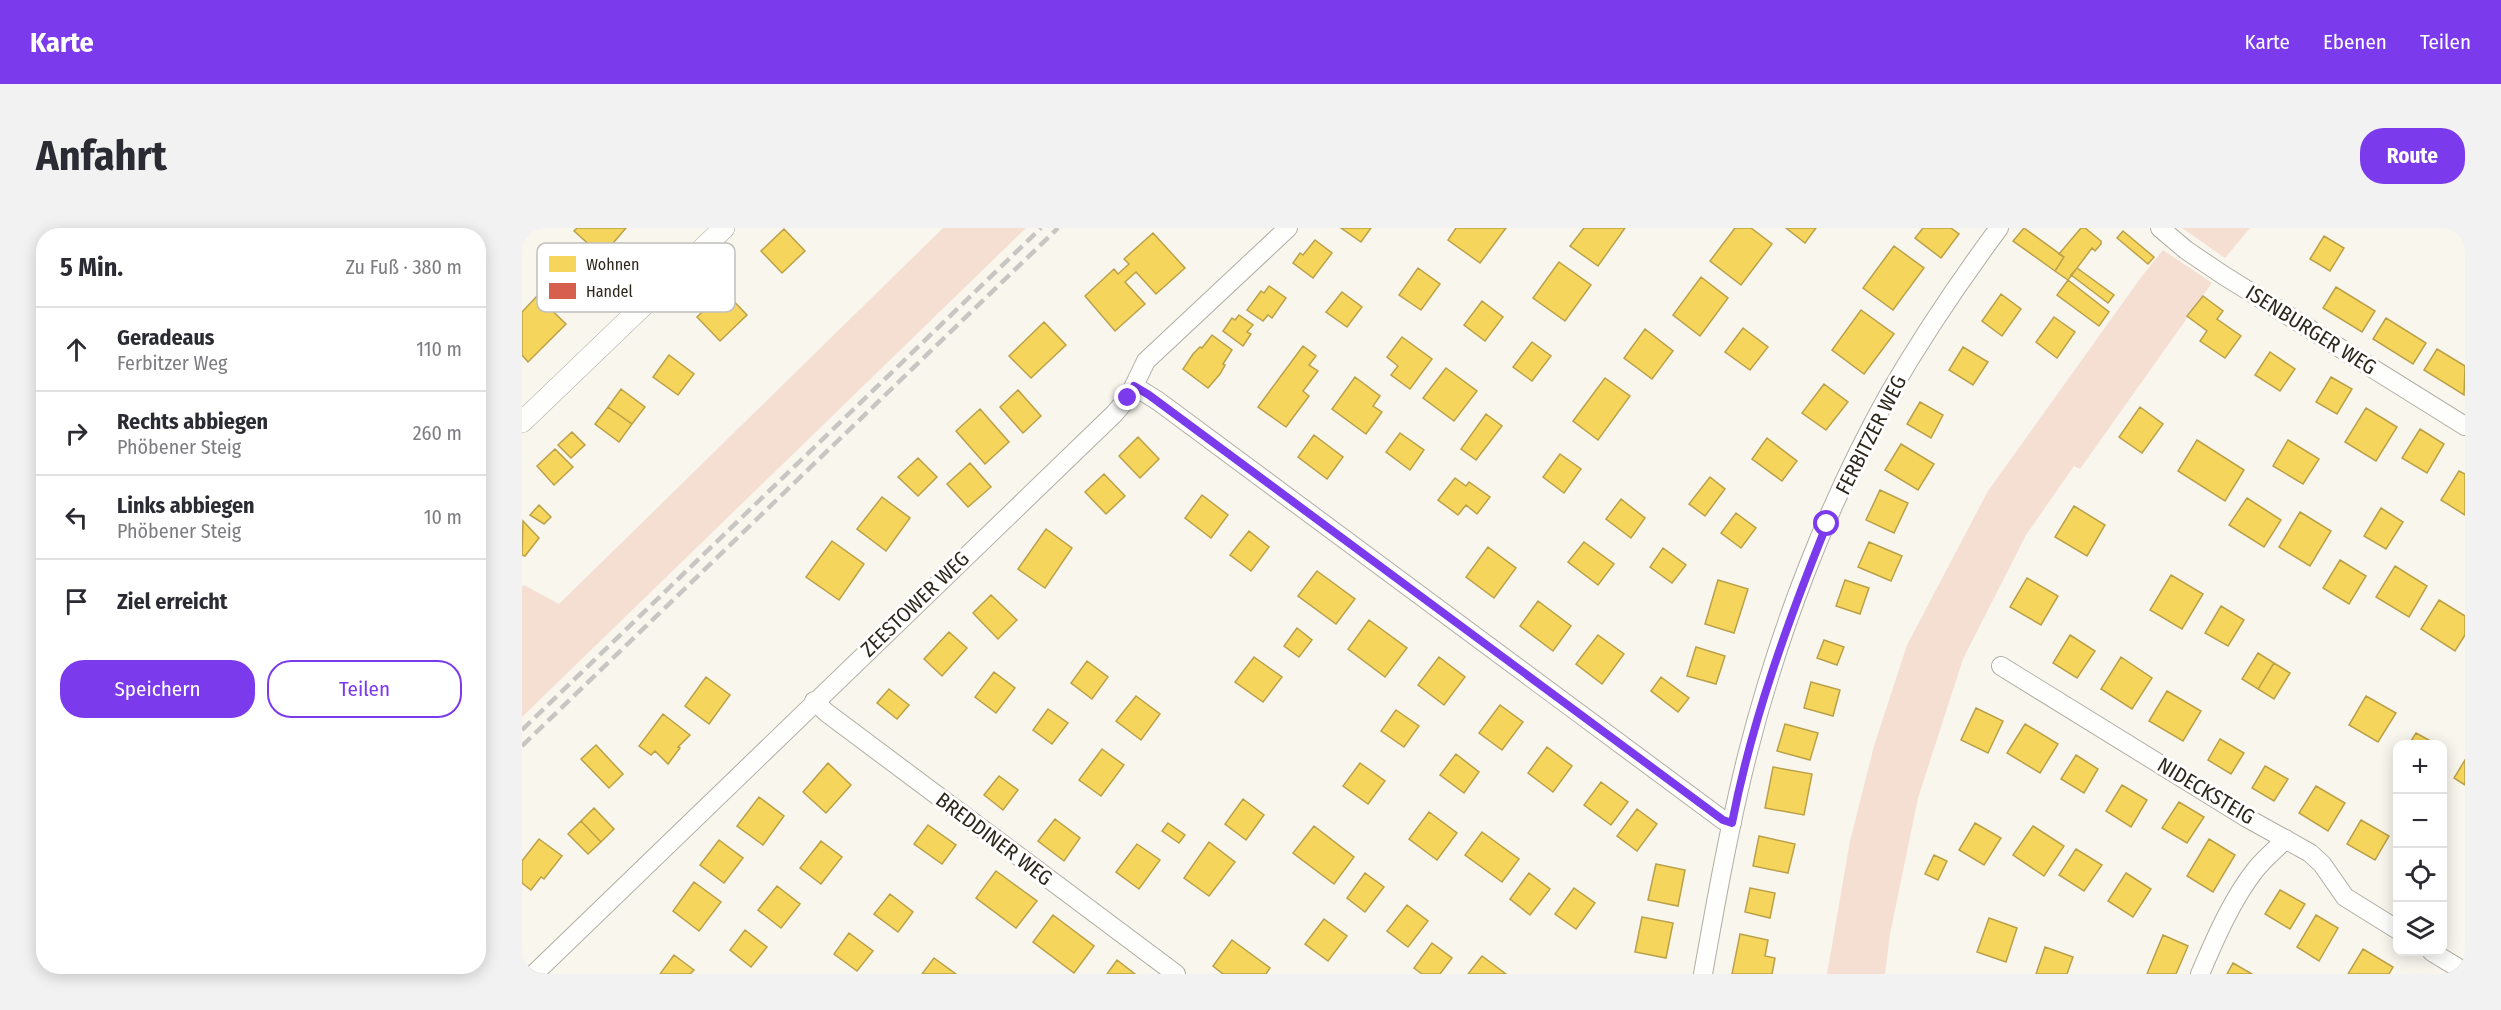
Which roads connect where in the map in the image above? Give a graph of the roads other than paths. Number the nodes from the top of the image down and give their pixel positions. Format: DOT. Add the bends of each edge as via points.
graph roads {
  1 [pos="724,228"];
  2 [pos="1288,228"];
  3 [pos="1999,228"];
  4 [pos="2160,228"];
  5 [pos="708,243"];
  6 [pos="637,312"];
  7 [pos="1134,386"];
  8 [pos="522,422"];
  9 [pos="2465,426"];
  10 [pos="2001,666"];
  11 [pos="814,701"];
  12 [pos="1732,823"];
  13 [pos="2286,839"];
  14 [pos="2393,927"];
  15 [pos="2440,956"];
  16 [pos="2465,972"];
  17 [pos="534,974"];
  18 [pos="1176,974"];
  19 [pos="1703,974"];
  20 [pos="2200,974"];
  1 -- 5 [label="street"];
  2 -- 7 [label="street, ZEESTOWER WEG" via="1146,361"];
  3 -- 12 [label="street, FERBITZER WEG" via="1928,330 1856,460 1793,609 1763,698"];
  4 -- 9 [label="street, ISENBURGER WEG" via="2223,275"];
  6 -- 8 [label="street"];
  7 -- 11 [label="street, ZEESTOWER WEG" via="1114,414"];
  7 -- 12 [label="street"];
  10 -- 13 [label="street, NIDECKSTEIG"];
  11 -- 17 [label="street, ZEESTOWER WEG"];
  11 -- 18 [label="street, BREDDINER WEG"];
  12 -- 19 [label="street, FERBITZER WEG"];
  13 -- 14 [label="street, NIDECKSTEIG" via="2322,864 2345,897"];
  13 -- 20 [label="street" via="2247,882 2216,936"];
  15 -- 16 [label="street"];
}
